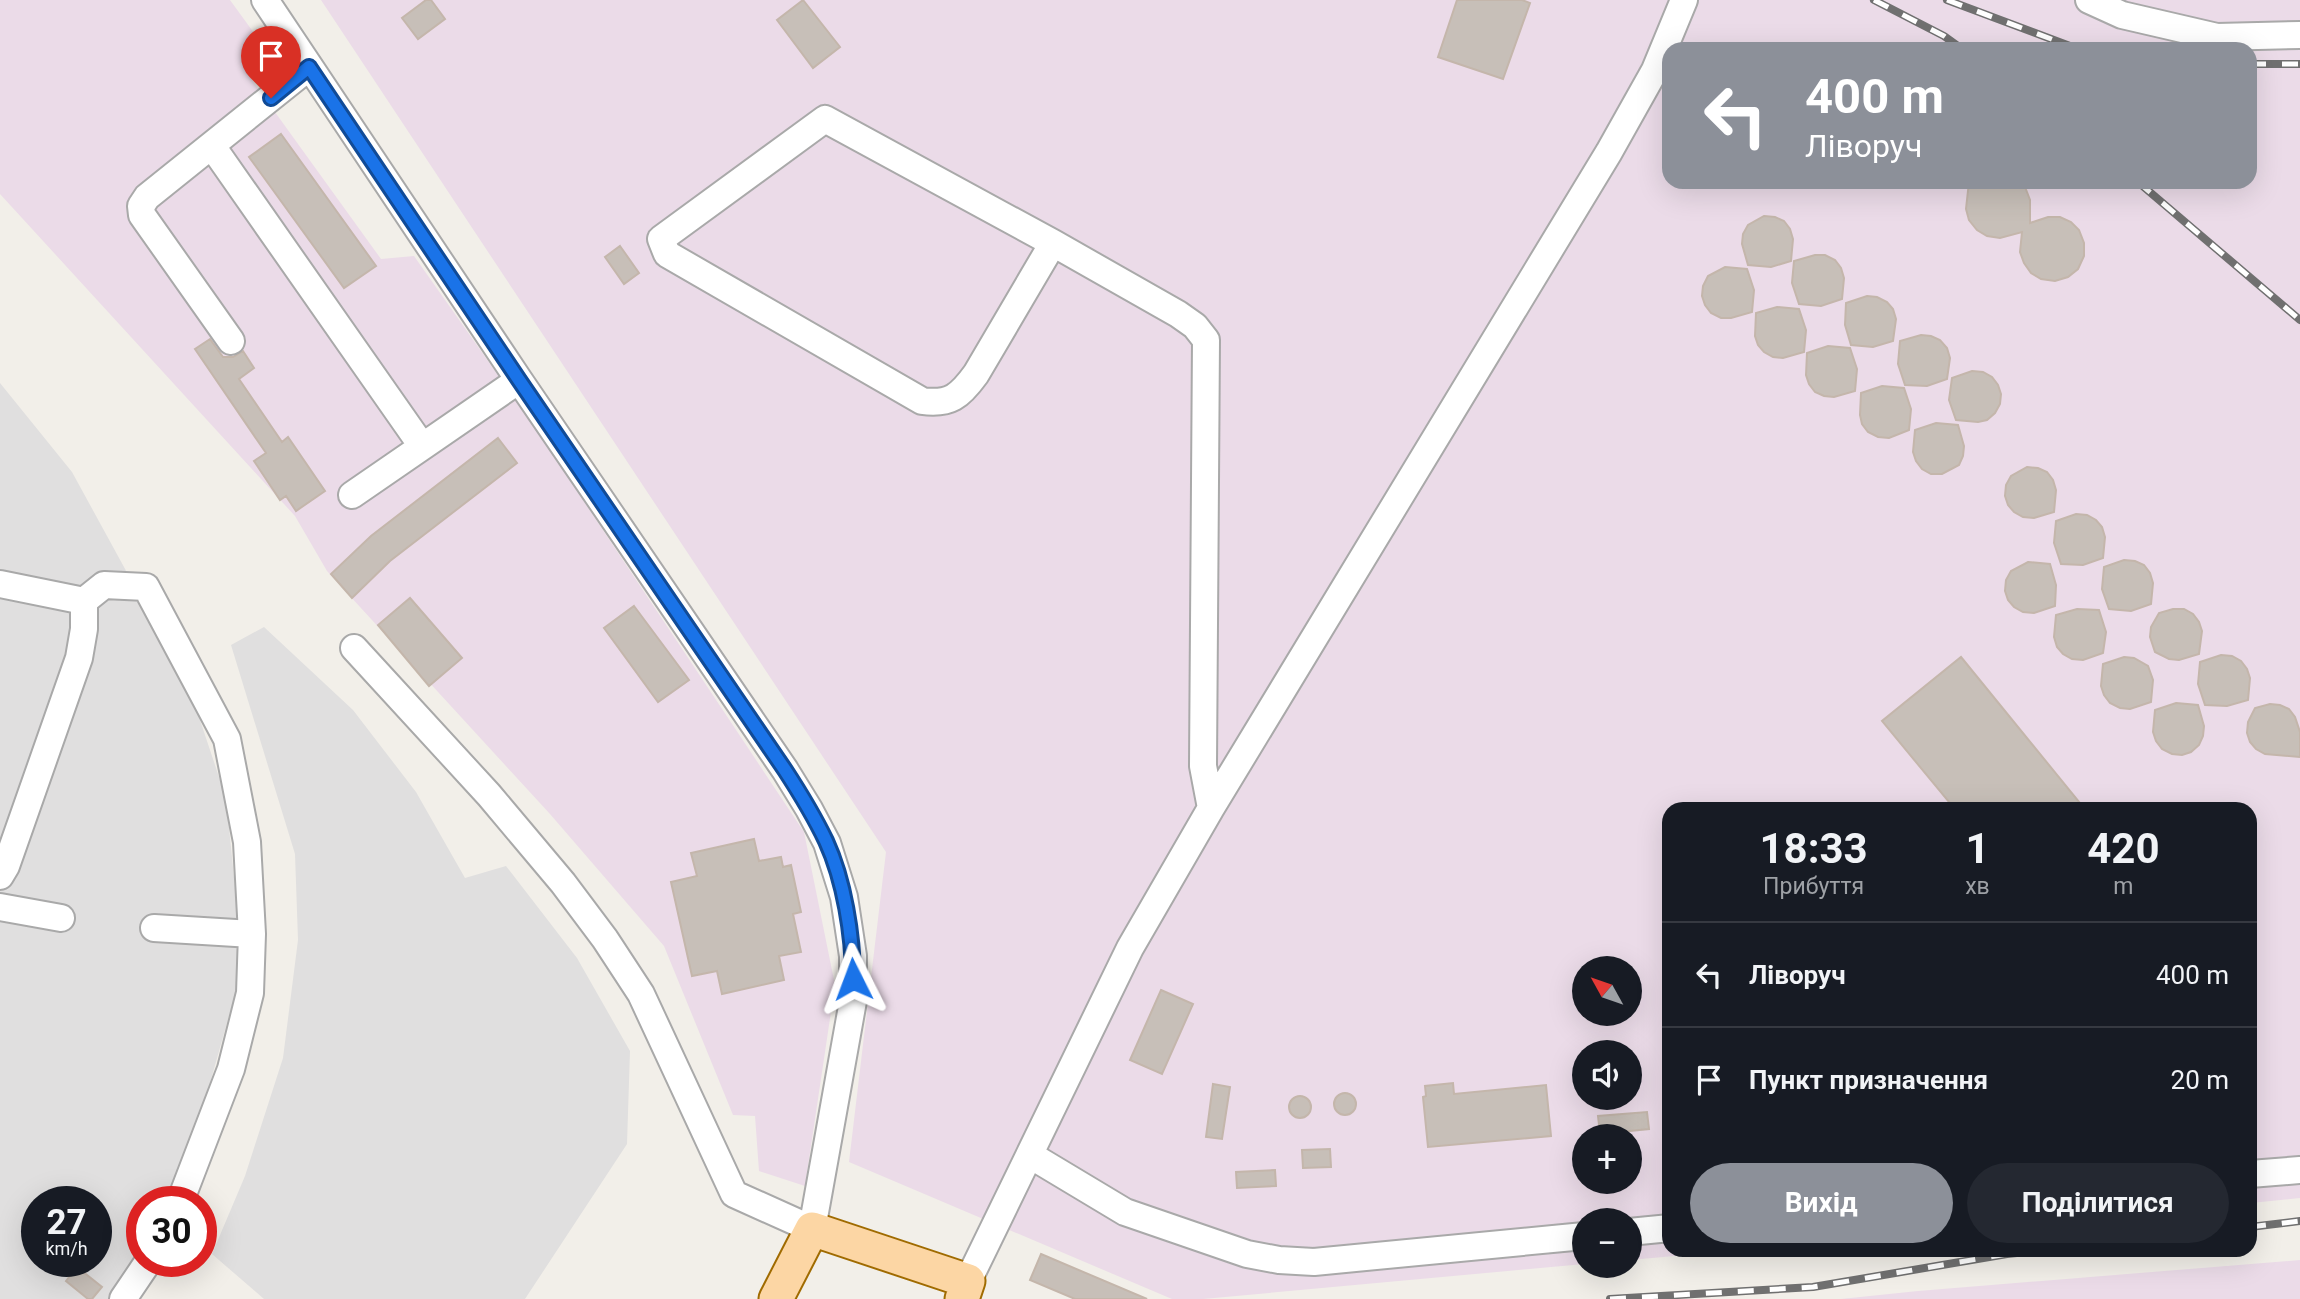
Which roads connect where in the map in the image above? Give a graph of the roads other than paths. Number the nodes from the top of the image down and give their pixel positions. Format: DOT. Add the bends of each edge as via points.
graph roads {
  1 [pos="265,0"];
  2 [pos="1684,0"];
  3 [pos="2088,0"];
  4 [pos="2300,35"];
  5 [pos="1667,42"];
  6 [pos="1662,53"];
  7 [pos="309,67"];
  8 [pos="212,146"];
  9 [pos="1053,243"];
  10 [pos="231,341"];
  11 [pos="519,380"];
  12 [pos="422,446"];
  13 [pos="352,495"];
  14 [pos="0,584"];
  15 [pos="84,601"];
  16 [pos="354,648"];
  17 [pos="1211,808"];
  18 [pos="0,876"];
  19 [pos="0,906"];
  20 [pos="61,918"];
  21 [pos="154,928"];
  22 [pos="252,934"];
  23 [pos="1030,1155"];
  24 [pos="2300,1170"];
  25 [pos="2257,1173"];
  26 [pos="186,1186"];
  27 [pos="812,1229"];
  28 [pos="1662,1229"];
  29 [pos="1642,1231"];
  30 [pos="1572,1237"];
  31 [pos="138,1277"];
  32 [pos="965,1290"];
  33 [pos="123,1299"];
  34 [pos="776,1299"];
  1 -- 7 [label="street"];
  2 -- 5 [label="street"];
  3 -- 4 [label="street" via="2122,15 2217,37"];
  6 -- 17 [label="street" via="1609,152"];
  7 -- 8 [label="street"];
  7 -- 11 [label="street"];
  8 -- 10 [label="street" via="141,206 142,215"];
  8 -- 12 [label="street"];
  9 -- 9 [label="street" via="825,118 661,239 667,254 922,401 939,404 953,399 976,374"];
  9 -- 17 [label="street" via="1178,314 1206,340 1203,766"];
  11 -- 12 [label="street"];
  11 -- 27 [label="street" via="785,770 827,844 844,897 853,956 853,1001"];
  12 -- 13 [label="street"];
  14 -- 15 [label="street"];
  15 -- 18 [label="street" via="79,658"];
  15 -- 22 [label="street" via="104,585 146,587 227,739 247,842"];
  16 -- 27 [label="street" via="489,795 605,939 641,994 734,1194"];
  17 -- 23 [label="street" via="1129,948"];
  19 -- 20 [label="street"];
  21 -- 22 [label="street"];
  22 -- 26 [label="street" via="250,993 230,1069"];
  23 -- 30 [label="street" via="1125,1212 1247,1254 1279,1260 1314,1262"];
  23 -- 32 [label="street"];
  24 -- 25 [label="street"];
  27 -- 32 [label="main road"];
  27 -- 34 [label="main road"];
  28 -- 29 [label="street"];
  31 -- 33 [label="street"];
}
